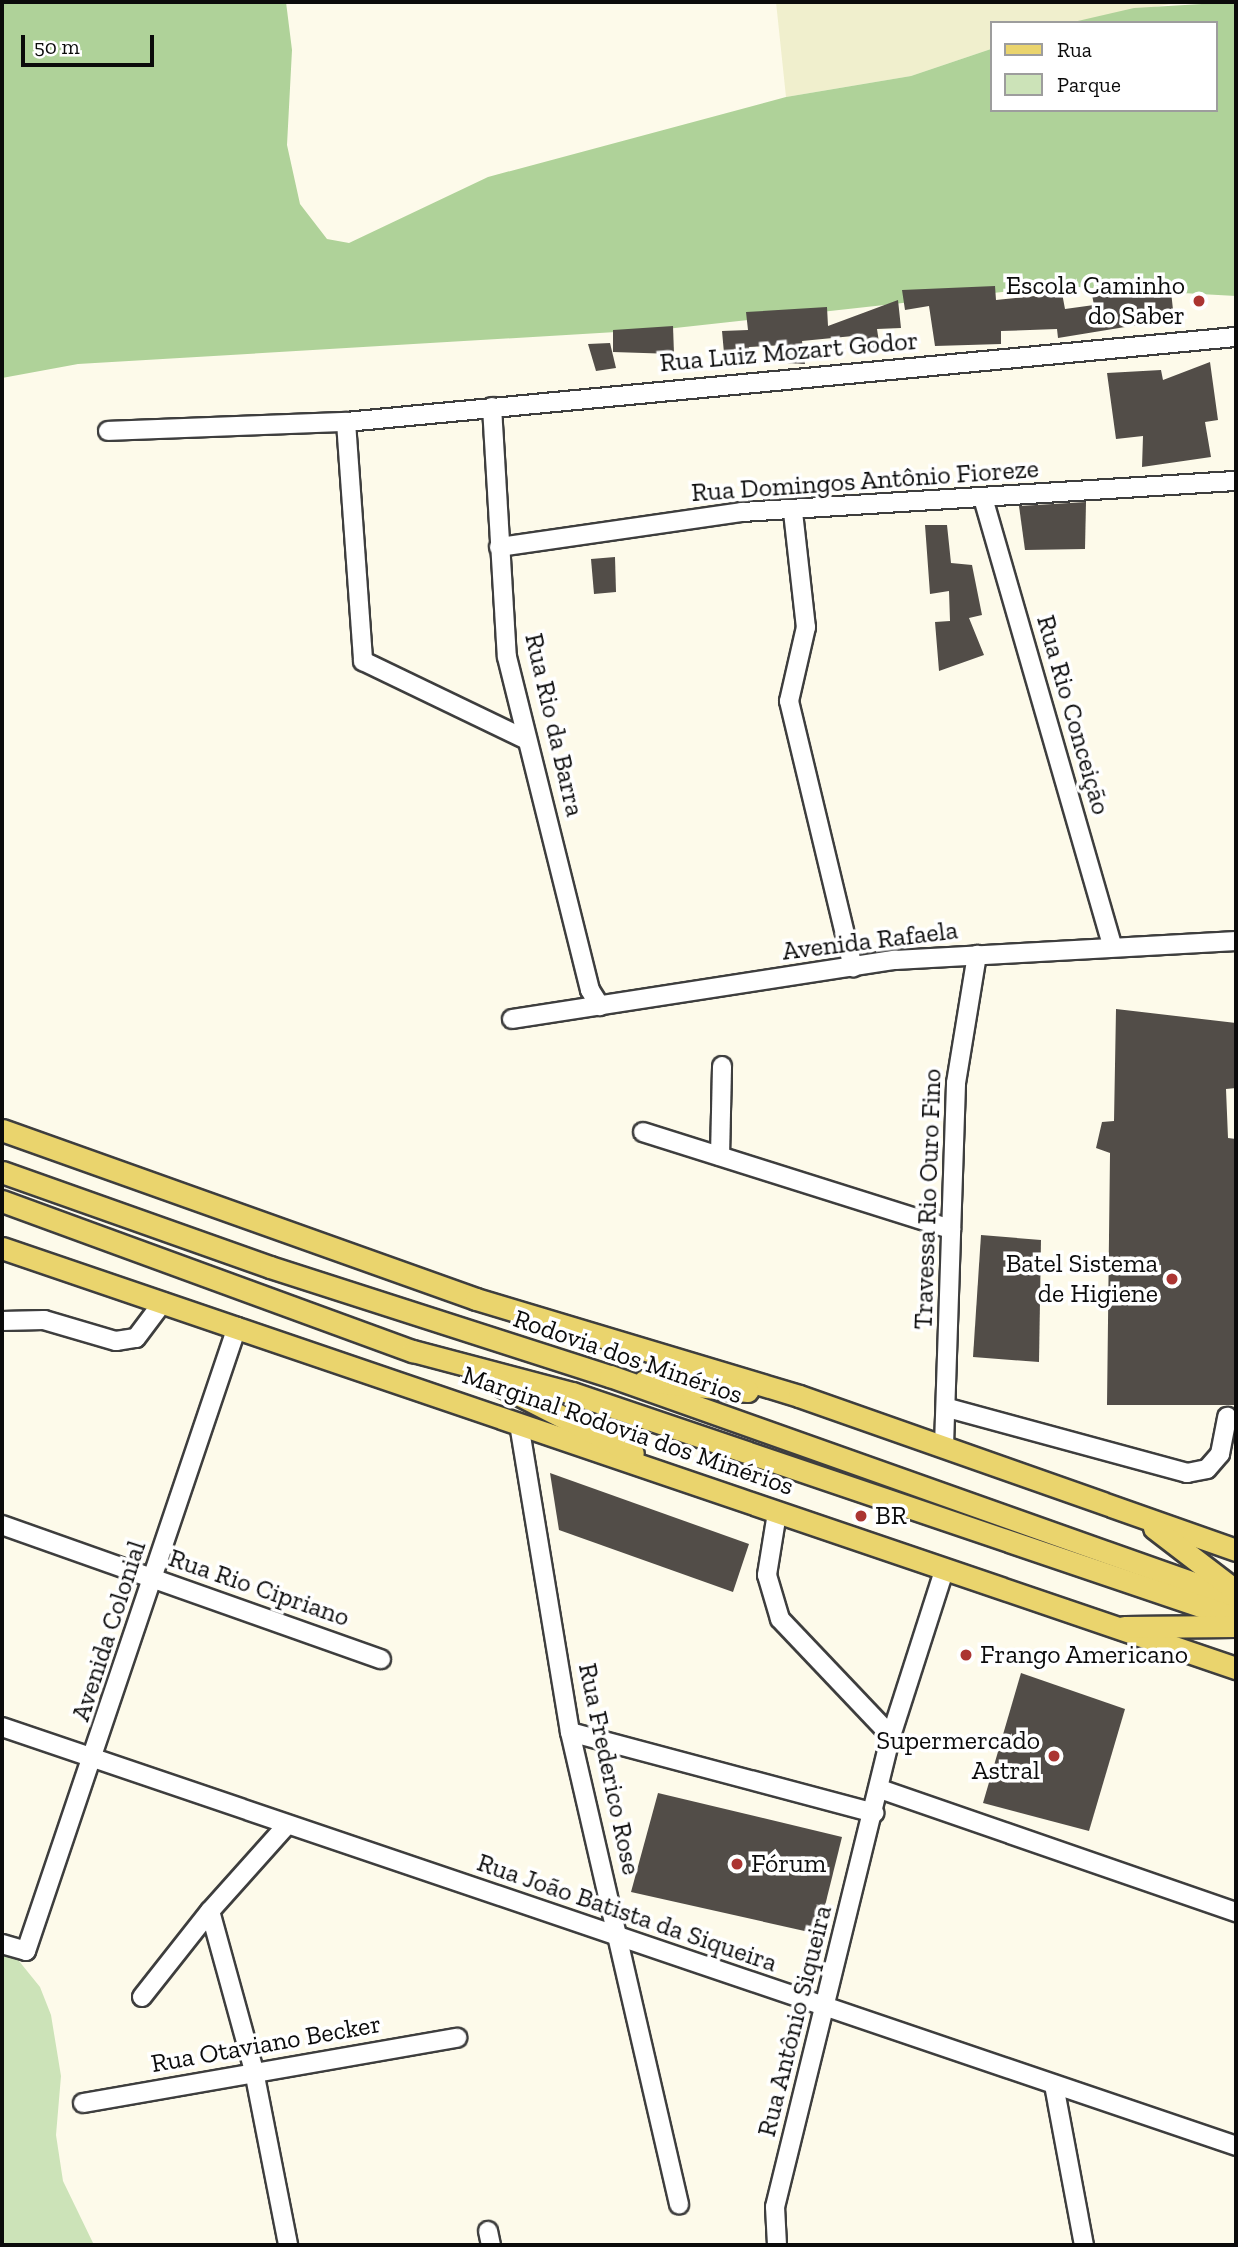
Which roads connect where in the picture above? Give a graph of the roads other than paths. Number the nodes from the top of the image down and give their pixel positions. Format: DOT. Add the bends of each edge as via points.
graph roads {
  1 [pos="1236,337"];
  2 [pos="492,407"];
  3 [pos="346,422"];
  4 [pos="108,431"];
  5 [pos="1236,481"];
  6 [pos="983,498"];
  7 [pos="793,512"];
  8 [pos="499,547"];
  9 [pos="527,740"];
  10 [pos="1236,942"];
  11 [pos="1112,946"];
  12 [pos="977,955"];
  13 [pos="853,967"];
  14 [pos="600,1006"];
  15 [pos="512,1019"];
  16 [pos="722,1066"];
  17 [pos="2,1130"];
  18 [pos="643,1132"];
  19 [pos="720,1156"];
  20 [pos="2,1172"];
  21 [pos="2,1201"];
  22 [pos="951,1229"];
  23 [pos="2,1248"];
  24 [pos="163,1302"];
  25 [pos="2,1321"];
  26 [pos="237,1327"];
  27 [pos="441,1360"];
  28 [pos="615,1378"];
  29 [pos="799,1396"];
  30 [pos="948,1408"];
  31 [pos="1227,1417"];
  32 [pos="519,1423"];
  33 [pos="944,1446"];
  34 [pos="671,1475"];
  35 [pos="777,1513"];
  36 [pos="1139,1516"];
  37 [pos="2,1525"];
  38 [pos="1236,1549"];
  39 [pos="945,1568"];
  40 [pos="154,1579"];
  41 [pos="1236,1591"];
  42 [pos="1236,1598"];
  43 [pos="1236,1618"];
  44 [pos="1236,1626"];
  45 [pos="1108,1627"];
  46 [pos="381,1658"];
  47 [pos="1236,1668"];
  48 [pos="2,1727"];
  49 [pos="570,1732"];
  50 [pos="891,1737"];
  51 [pos="94,1759"];
  52 [pos="880,1789"];
  53 [pos="874,1813"];
  54 [pos="286,1826"];
  55 [pos="209,1911"];
  56 [pos="1236,1912"];
  57 [pos="621,1938"];
  58 [pos="2,1944"];
  59 [pos="142,1997"];
  60 [pos="826,2009"];
  61 [pos="457,2038"];
  62 [pos="254,2071"];
  63 [pos="1054,2085"];
  64 [pos="83,2103"];
  65 [pos="1236,2146"];
  66 [pos="679,2205"];
  67 [pos="288,2245"];
  68 [pos="777,2245"];
  69 [pos="1084,2245"];
  1 -- 2 [label="street, Rua Luiz Mozart Godor"];
  2 -- 3 [label="street, Rua Luiz Mozart Godor"];
  2 -- 8 [label="street, Rua Rio da Barra"];
  3 -- 4 [label="street, Rua Luiz Mozart Godor"];
  3 -- 9 [label="street" via="363,661"];
  5 -- 6 [label="street, Rua Domingos Antônio Fioreze"];
  6 -- 7 [label="street, Rua Domingos Antônio Fioreze"];
  6 -- 11 [label="street, Rua Rio Conceição"];
  7 -- 8 [label="street, Rua Domingos Antônio Fioreze" via="742,512"];
  7 -- 13 [label="street" via="806,627 789,701"];
  8 -- 9 [label="street, Rua Rio da Barra" via="507,657"];
  9 -- 14 [label="street, Rua Rio da Barra" via="590,990"];
  10 -- 11 [label="street, Avenida Rafaela"];
  11 -- 12 [label="street, Avenida Rafaela"];
  12 -- 13 [label="street, Avenida Rafaela"];
  12 -- 22 [label="street, Travessa Rio Ouro Fino" via="956,1083"];
  13 -- 14 [label="street, Avenida Rafaela"];
  14 -- 15 [label="street, Avenida Rafaela"];
  16 -- 19 [label="street"];
  17 -- 29 [label="main road" via="476,1299"];
  18 -- 19 [label="street"];
  19 -- 22 [label="street"];
  20 -- 28 [label="main road, Rodovia dos Minérios"];
  21 -- 27 [label="main road, Rodovia dos Minérios"];
  22 -- 30 [label="street, Travessa Rio Ouro Fino"];
  23 -- 24 [label="main road, Marginal Rodovia dos Minérios"];
  24 -- 25 [label="street" via="136,1338 116,1341 44,1320"];
  24 -- 26 [label="main road, Marginal Rodovia dos Minérios"];
  26 -- 32 [label="main road, Marginal Rodovia dos Minérios"];
  26 -- 40 [label="street, Avenida Colonial"];
  27 -- 34 [label="main road" via="592,1430"];
  27 -- 43 [label="main road, Rodovia dos Minérios" via="572,1393"];
  28 -- 29 [label="main road"];
  28 -- 42 [label="main road, Rodovia dos Minérios"];
  29 -- 33 [label="main road"];
  30 -- 31 [label="street" via="1187,1473 1207,1469 1220,1454"];
  30 -- 33 [label="street, Travessa Rio Ouro Fino"];
  32 -- 34 [label="main road, Marginal Rodovia dos Minérios"];
  32 -- 49 [label="street, Rua Frederico Rose"];
  33 -- 36 [label="main road"];
  34 -- 35 [label="main road, Marginal Rodovia dos Minérios"];
  35 -- 39 [label="main road, Marginal Rodovia dos Minérios"];
  35 -- 50 [label="street" via="767,1575 780,1619"];
  36 -- 38 [label="main road"];
  36 -- 41 [label="main road"];
  37 -- 40 [label="street, Rua Rio Cipriano"];
  39 -- 45 [label="main road, Marginal Rodovia dos Minérios"];
  39 -- 50 [label="street, Rua Antônio Siqueira"];
  40 -- 46 [label="street, Rua Rio Cipriano"];
  40 -- 51 [label="street, Avenida Colonial"];
  44 -- 45 [label="main road"];
  45 -- 47 [label="main road, Marginal Rodovia dos Minérios"];
  48 -- 51 [label="street, Rua João Batista da Siqueira"];
  49 -- 53 [label="street"];
  49 -- 57 [label="street, Rua Frederico Rose"];
  50 -- 52 [label="street, Rua Antônio Siqueira"];
  51 -- 54 [label="street, Rua João Batista da Siqueira"];
  51 -- 58 [label="street, Avenida Colonial" via="26,1951"];
  52 -- 53 [label="street, Rua Antônio Siqueira"];
  52 -- 56 [label="street"];
  53 -- 60 [label="street, Rua Antônio Siqueira"];
  54 -- 55 [label="street"];
  54 -- 57 [label="street, Rua João Batista da Siqueira"];
  55 -- 59 [label="street"];
  55 -- 62 [label="street"];
  57 -- 60 [label="street, Rua João Batista da Siqueira"];
  57 -- 66 [label="street, Rua Frederico Rose"];
  60 -- 63 [label="street, Rua João Batista da Siqueira"];
  60 -- 68 [label="street, Rua Antônio Siqueira" via="775,2207"];
  61 -- 62 [label="street, Rua Otaviano Becker"];
  62 -- 64 [label="street, Rua Otaviano Becker"];
  62 -- 67 [label="street"];
  63 -- 65 [label="street, Rua João Batista da Siqueira"];
  63 -- 69 [label="street"];
}
